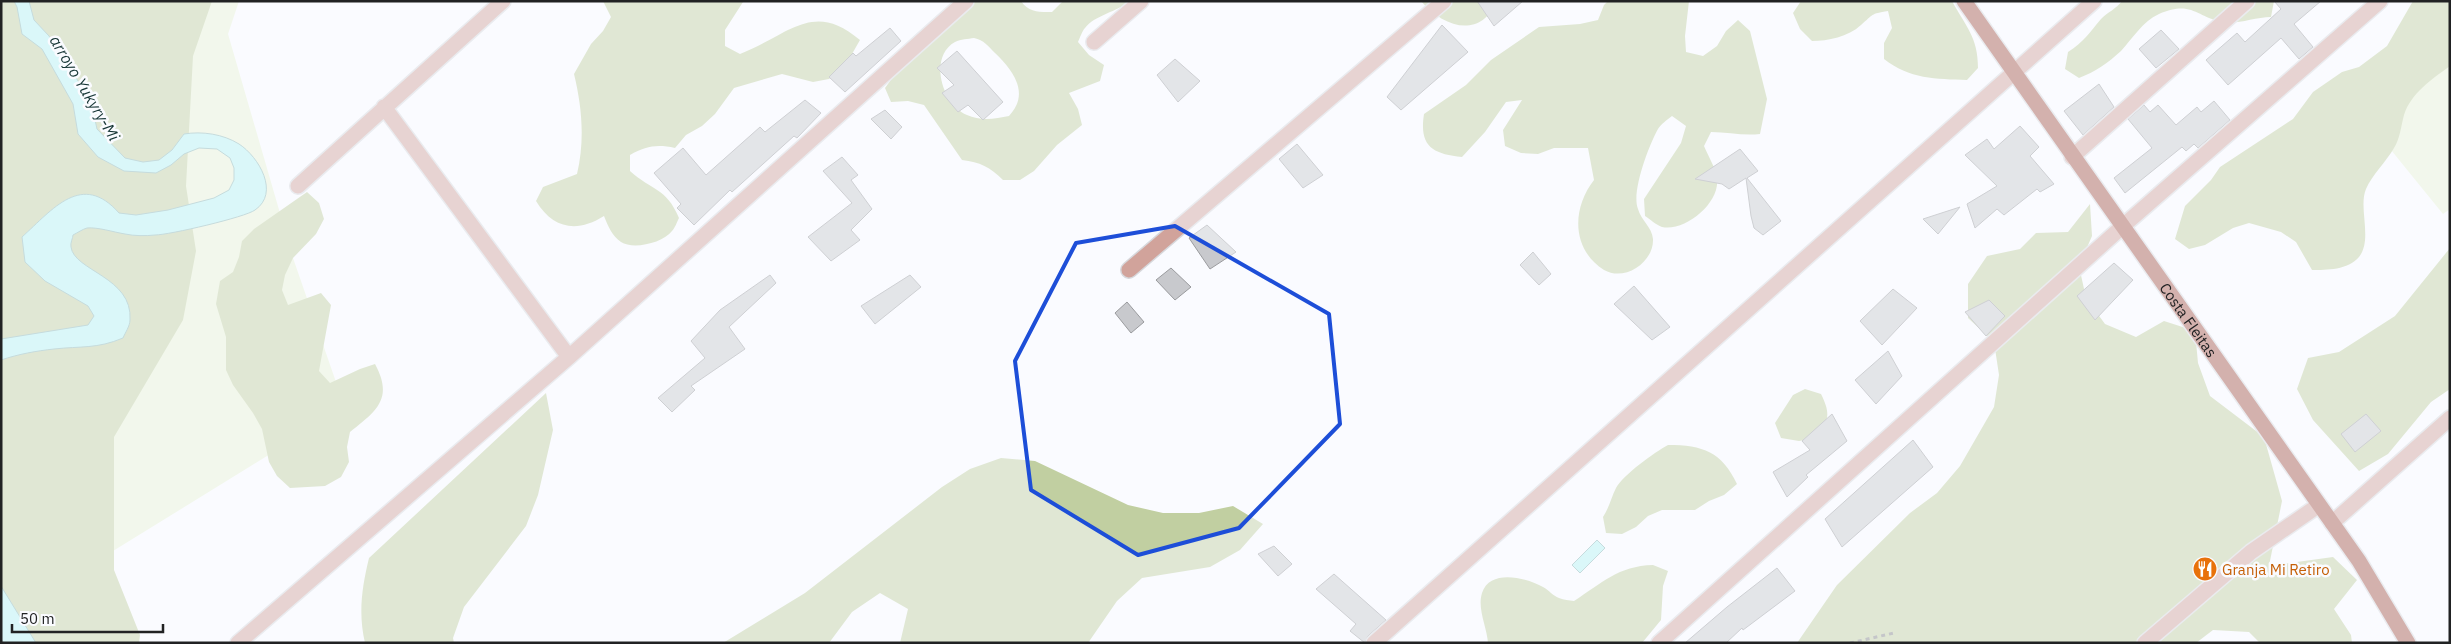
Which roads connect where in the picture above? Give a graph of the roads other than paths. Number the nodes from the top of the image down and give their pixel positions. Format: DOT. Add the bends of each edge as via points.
graph roads {
  1 [pos="503,1"];
  2 [pos="966,1"];
  3 [pos="1140,1"];
  4 [pos="1444,1"];
  5 [pos="1964,1"];
  6 [pos="2094,1"];
  7 [pos="2247,1"];
  8 [pos="2380,1"];
  9 [pos="1094,42"];
  10 [pos="2013,72"];
  11 [pos="384,107"];
  12 [pos="2072,157"];
  13 [pos="298,186"];
  14 [pos="2123,226"];
  15 [pos="1129,270"];
  16 [pos="569,357"];
  17 [pos="2450,418"];
  18 [pos="2320,506"];
  19 [pos="2332,523"];
  20 [pos="238,643"];
  21 [pos="1374,643"];
  22 [pos="1659,643"];
  23 [pos="2145,643"];
  24 [pos="2408,643"];
  1 -- 11 [label="street"];
  2 -- 16 [label="street"];
  3 -- 9 [label="street"];
  4 -- 15 [label="street"];
  5 -- 10 [label="main road, Costa Fleitas"];
  6 -- 10 [label="street"];
  7 -- 12 [label="street"];
  8 -- 14 [label="street"];
  10 -- 12 [label="main road, Costa Fleitas"];
  10 -- 21 [label="street"];
  11 -- 13 [label="street"];
  11 -- 16 [label="street"];
  12 -- 14 [label="main road, Costa Fleitas"];
  14 -- 18 [label="main road, Costa Fleitas"];
  14 -- 22 [label="street"];
  16 -- 20 [label="street"];
  17 -- 19 [label="street"];
  18 -- 19 [label="main road, Costa Fleitas"];
  18 -- 23 [label="street" via="2251,552"];
  19 -- 24 [label="main road, Costa Fleitas"];
}
